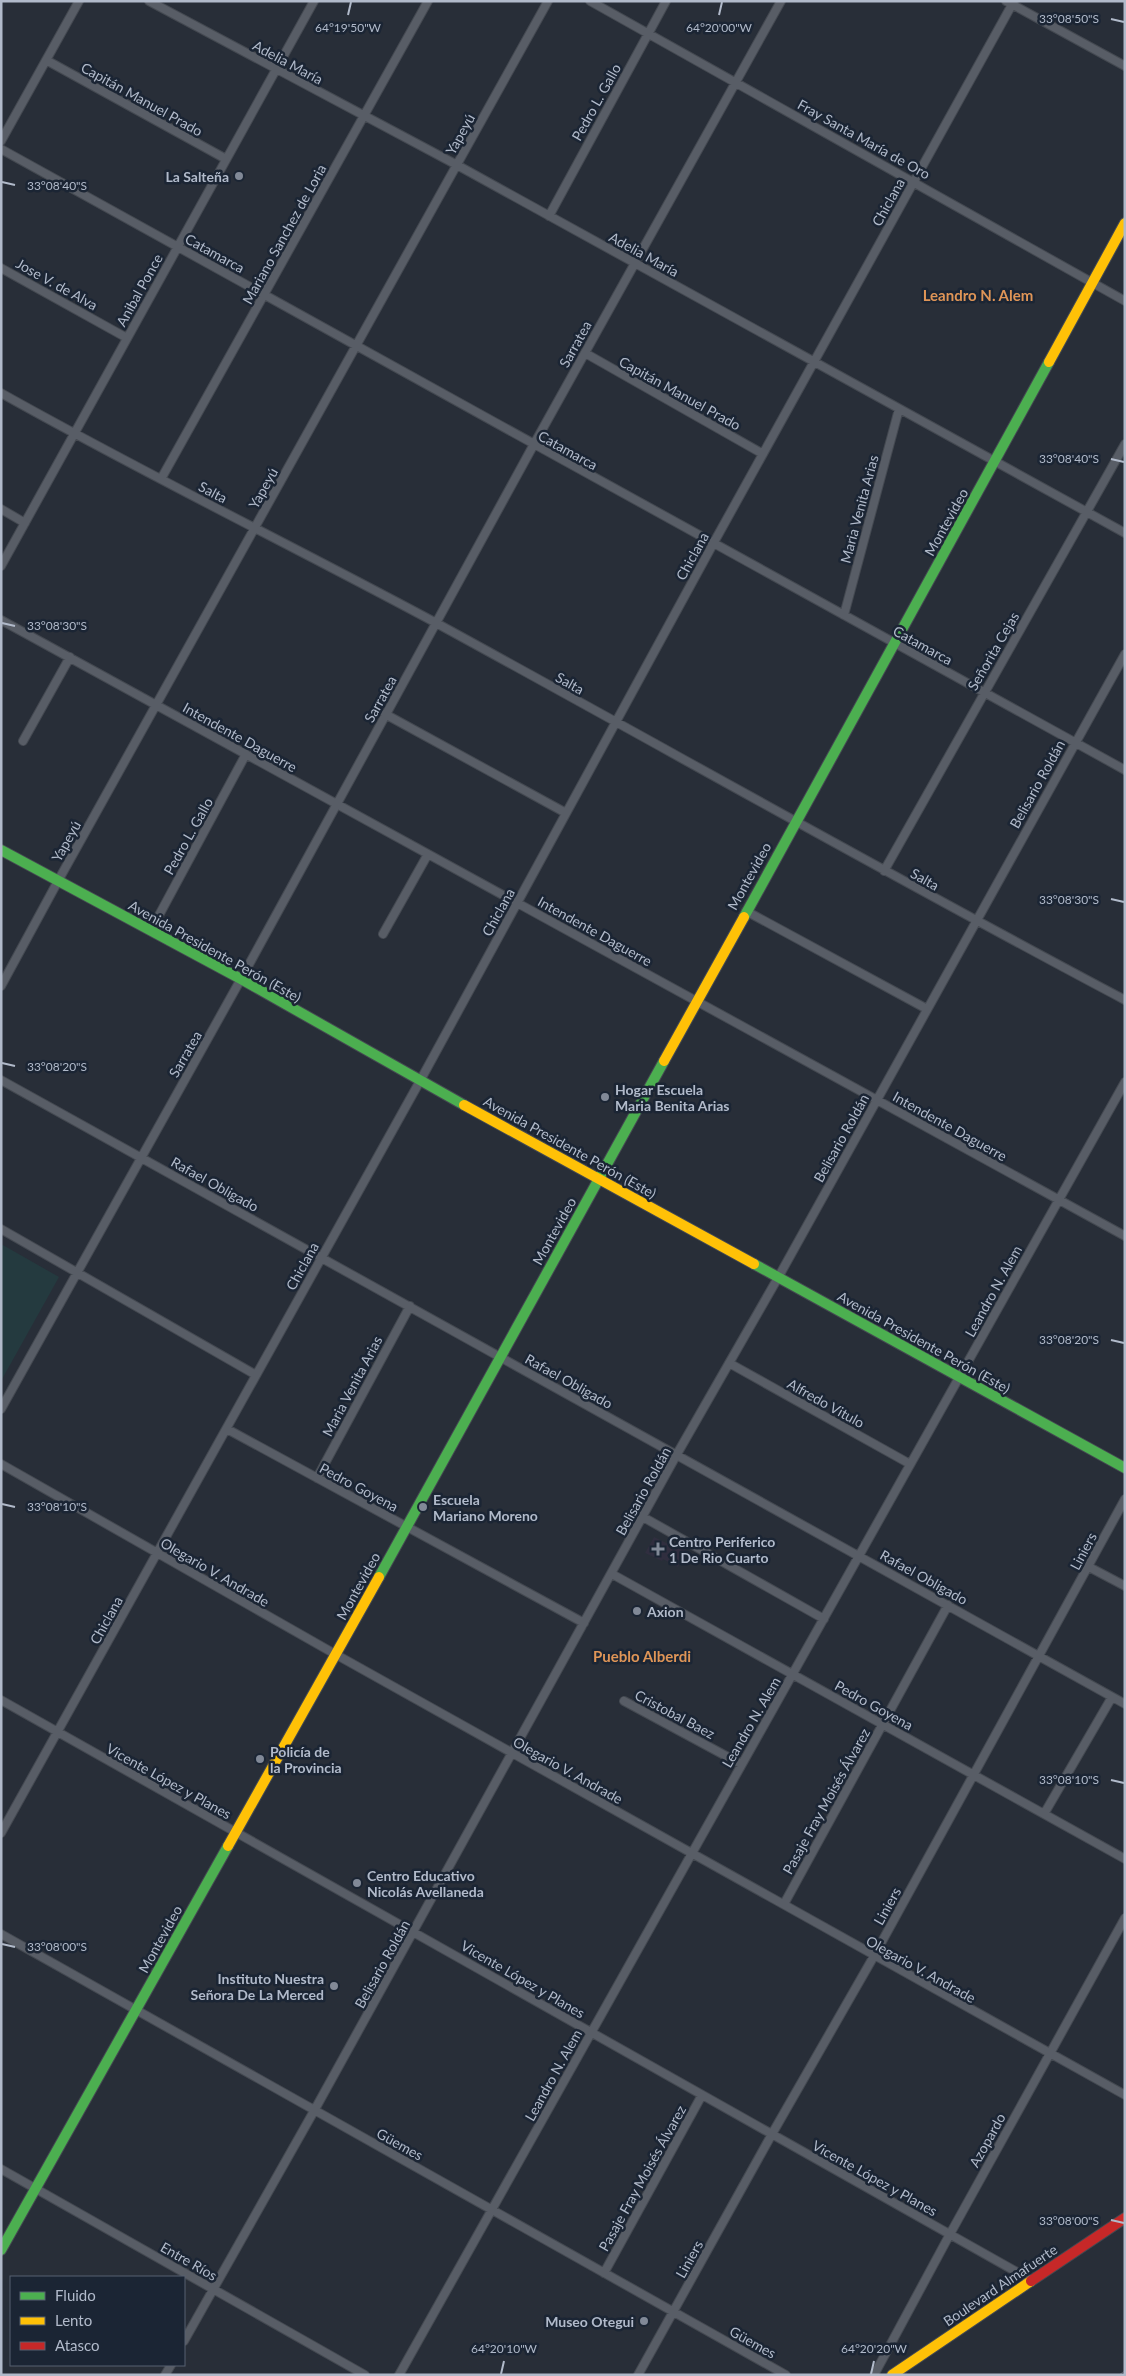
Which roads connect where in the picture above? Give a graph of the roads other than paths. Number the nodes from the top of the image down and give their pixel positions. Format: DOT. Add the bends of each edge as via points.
graph roads {
  1 [pos="79,1"];
  2 [pos="149,1"];
  3 [pos="314,1"];
  4 [pos="428,1"];
  5 [pos="548,1"];
  6 [pos="590,1"];
  7 [pos="666,1"];
  8 [pos="781,1"];
  9 [pos="1011,2"];
  10 [pos="648,33"];
  11 [pos="46,60"];
  12 [pos="1125,66"];
  13 [pos="276,70"];
  14 [pos="736,82"];
  15 [pos="365,116"];
  16 [pos="1,141"];
  17 [pos="1,149"];
  18 [pos="226,159"];
  19 [pos="457,165"];
  20 [pos="914,181"];
  21 [pos="549,216"];
  22 [pos="1125,223"];
  23 [pos="177,246"];
  24 [pos="635,263"];
  25 [pos="1,268"];
  26 [pos="1092,283"];
  27 [pos="264,294"];
  28 [pos="1125,300"];
  29 [pos="126,338"];
  30 [pos="357,345"];
  31 [pos="585,353"];
  32 [pos="814,362"];
  33 [pos="1,393"];
  34 [pos="898,409"];
  35 [pos="74,434"];
  36 [pos="1125,444"];
  37 [pos="533,446"];
  38 [pos="763,454"];
  39 [pos="994,462"];
  40 [pos="161,479"];
  41 [pos="1,509"];
  42 [pos="1087,512"];
  43 [pos="25,522"];
  44 [pos="255,528"];
  45 [pos="1125,534"];
  46 [pos="713,544"];
  47 [pos="1,566"];
  48 [pos="844,615"];
  49 [pos="1,620"];
  50 [pos="436,623"];
  51 [pos="895,644"];
  52 [pos="1125,654"];
  53 [pos="70,657"];
  54 [pos="983,692"];
  55 [pos="156,705"];
  56 [pos="385,714"];
  57 [pos="616,722"];
  58 [pos="23,741"];
  59 [pos="1075,743"];
  60 [pos="246,754"];
  61 [pos="1125,770"];
  62 [pos="336,804"];
  63 [pos="566,813"];
  64 [pos="795,821"];
  65 [pos="1,850"];
  66 [pos="428,854"];
  67 [pos="884,871"];
  68 [pos="58,881"];
  69 [pos="517,903"];
  70 [pos="746,911"];
  71 [pos="975,921"];
  72 [pos="151,930"];
  73 [pos="383,934"];
  74 [pos="241,979"];
  75 [pos="1,986"];
  76 [pos="1125,1000"];
  77 [pos="696,1001"];
  78 [pos="927,1009"];
  79 [pos="1,1080"];
  80 [pos="420,1081"];
  81 [pos="1125,1082"];
  82 [pos="876,1100"];
  83 [pos="140,1157"];
  84 [pos="599,1178"];
  85 [pos="1059,1200"];
  86 [pos="1,1228"];
  87 [pos="1125,1236"];
  88 [pos="321,1257"];
  89 [pos="77,1271"];
  90 [pos="779,1276"];
  91 [pos="410,1306"];
  92 [pos="500,1356"];
  93 [pos="729,1363"];
  94 [pos="256,1374"];
  95 [pos="959,1378"];
  96 [pos="1,1409"];
  97 [pos="227,1429"];
  98 [pos="677,1454"];
  99 [pos="1,1464"];
  100 [pos="910,1464"];
  101 [pos="1125,1468"];
  102 [pos="317,1478"];
  103 [pos="1125,1499"];
  104 [pos="643,1517"];
  105 [pos="407,1527"];
  106 [pos="158,1553"];
  107 [pos="859,1555"];
  108 [pos="1089,1567"];
  109 [pos="612,1574"];
  110 [pos="1125,1586"];
  111 [pos="948,1605"];
  112 [pos="824,1619"];
  113 [pos="584,1623"];
  114 [pos="335,1654"];
  115 [pos="1039,1655"];
  116 [pos="792,1674"];
  117 [pos="1112,1697"];
  118 [pos="1,1700"];
  119 [pos="624,1701"];
  120 [pos="1125,1704"];
  121 [pos="882,1724"];
  122 [pos="58,1733"];
  123 [pos="513,1753"];
  124 [pos="741,1764"];
  125 [pos="974,1775"];
  126 [pos="1044,1814"];
  127 [pos="1,1832"];
  128 [pos="235,1832"];
  129 [pos="691,1853"];
  130 [pos="1125,1859"];
  131 [pos="784,1904"];
  132 [pos="1125,1918"];
  133 [pos="414,1932"];
  134 [pos="1,1934"];
  135 [pos="874,1956"];
  136 [pos="137,2010"];
  137 [pos="592,2032"];
  138 [pos="1049,2054"];
  139 [pos="702,2095"];
  140 [pos="1125,2095"];
  141 [pos="314,2111"];
  142 [pos="772,2134"];
  143 [pos="1,2169"];
  144 [pos="35,2188"];
  145 [pos="492,2210"];
  146 [pos="1125,2218"];
  147 [pos="950,2234"];
  148 [pos="1,2250"];
  149 [pos="604,2272"];
  150 [pos="1032,2280"];
  151 [pos="213,2289"];
  152 [pos="674,2312"];
  153 [pos="185,2339"];
  154 [pos="366,2375"];
  155 [pos="399,2375"];
  156 [pos="638,2375"];
  157 [pos="786,2375"];
  158 [pos="874,2375"];
  159 [pos="892,2375"];
  1 -- 11 [label="street"];
  2 -- 13 [label="street, Adelia María"];
  3 -- 13 [label="street, Anibal Ponce"];
  4 -- 15 [label="street, Mariano Sanchez de Loria"];
  5 -- 19 [label="street, Yapeyú"];
  6 -- 10 [label="street, Fray Santa María de Oro"];
  7 -- 10 [label="street, Pedro L. Gallo"];
  8 -- 14 [label="street, Sarratea"];
  9 -- 12 [label="street"];
  9 -- 20 [label="street, Chiclana"];
  10 -- 14 [label="street, Fray Santa María de Oro"];
  10 -- 21 [label="street, Pedro L. Gallo"];
  11 -- 16 [label="street"];
  11 -- 18 [label="street, Capitán Manuel Prado"];
  13 -- 15 [label="street, Adelia María"];
  13 -- 18 [label="street, Anibal Ponce"];
  14 -- 20 [label="street, Fray Santa María de Oro"];
  14 -- 24 [label="street, Sarratea"];
  15 -- 19 [label="street, Adelia María"];
  15 -- 27 [label="street, Mariano Sanchez de Loria"];
  17 -- 23 [label="street, Catamarca"];
  18 -- 23 [label="street, Anibal Ponce"];
  19 -- 21 [label="street, Adelia María"];
  19 -- 30 [label="street, Yapeyú"];
  20 -- 26 [label="street, Fray Santa María de Oro"];
  20 -- 32 [label="street, Chiclana"];
  21 -- 24 [label="street, Adelia María"];
  22 -- 26 [label="street, Montevideo"];
  23 -- 27 [label="street, Catamarca"];
  23 -- 29 [label="street, Anibal Ponce"];
  24 -- 31 [label="street, Sarratea"];
  24 -- 32 [label="street, Adelia María"];
  25 -- 29 [label="street, Jose V. de Alva"];
  26 -- 28 [label="street, Fray Santa María de Oro"];
  26 -- 39 [label="street, Montevideo"];
  27 -- 30 [label="street, Catamarca"];
  27 -- 40 [label="street, Mariano Sanchez de Loria"];
  29 -- 35 [label="street, Anibal Ponce"];
  30 -- 37 [label="street, Catamarca"];
  30 -- 44 [label="street, Yapeyú"];
  31 -- 37 [label="street, Sarratea"];
  31 -- 38 [label="street, Capitán Manuel Prado"];
  32 -- 34 [label="street, Adelia María"];
  32 -- 38 [label="street, Chiclana"];
  33 -- 35 [label="street, Salta"];
  34 -- 39 [label="street, Adelia María"];
  34 -- 48 [label="street, Maria Venita Arias"];
  35 -- 40 [label="street, Salta"];
  35 -- 43 [label="street, Anibal Ponce"];
  36 -- 42 [label="street, Señorita Cejas"];
  37 -- 46 [label="street, Catamarca"];
  37 -- 50 [label="street, Sarratea"];
  38 -- 46 [label="street, Chiclana"];
  39 -- 42 [label="street, Adelia María"];
  39 -- 51 [label="street, Montevideo"];
  40 -- 44 [label="street, Salta"];
  41 -- 43 [label="street"];
  42 -- 45 [label="street, Adelia María"];
  42 -- 54 [label="street, Señorita Cejas"];
  43 -- 47 [label="street, Anibal Ponce"];
  44 -- 50 [label="street, Salta"];
  44 -- 55 [label="street, Yapeyú"];
  46 -- 48 [label="street, Catamarca"];
  46 -- 57 [label="street, Chiclana"];
  48 -- 51 [label="street, Catamarca"];
  49 -- 53 [label="street, Intendente Daguerre"];
  50 -- 56 [label="street, Sarratea"];
  50 -- 57 [label="street, Salta"];
  51 -- 54 [label="street, Catamarca"];
  51 -- 64 [label="street, Montevideo"];
  52 -- 59 [label="street, Belisario Roldán"];
  53 -- 55 [label="street, Intendente Daguerre"];
  53 -- 58 [label="street"];
  54 -- 59 [label="street, Catamarca"];
  54 -- 67 [label="street, Señorita Cejas"];
  55 -- 60 [label="street, Intendente Daguerre"];
  55 -- 68 [label="street, Yapeyú"];
  56 -- 62 [label="street, Sarratea"];
  56 -- 63 [label="street"];
  57 -- 63 [label="street, Chiclana"];
  57 -- 64 [label="street, Salta"];
  59 -- 61 [label="street, Catamarca"];
  59 -- 71 [label="street, Belisario Roldán"];
  60 -- 62 [label="street, Intendente Daguerre"];
  60 -- 72 [label="street, Pedro L. Gallo"];
  62 -- 66 [label="street, Intendente Daguerre"];
  62 -- 74 [label="street, Sarratea"];
  63 -- 69 [label="street, Chiclana"];
  64 -- 67 [label="street, Salta"];
  64 -- 70 [label="street, Montevideo"];
  65 -- 68 [label="street, Avenida Presidente Perón (Este)"];
  66 -- 69 [label="street, Intendente Daguerre"];
  66 -- 73 [label="street"];
  67 -- 71 [label="street, Salta"];
  68 -- 72 [label="street, Avenida Presidente Perón (Este)"];
  68 -- 75 [label="street, Yapeyú"];
  69 -- 77 [label="street, Intendente Daguerre"];
  69 -- 80 [label="street, Chiclana"];
  70 -- 77 [label="street, Montevideo"];
  70 -- 78 [label="street"];
  71 -- 76 [label="street, Salta"];
  71 -- 78 [label="street, Belisario Roldán"];
  72 -- 74 [label="street, Avenida Presidente Perón (Este)"];
  74 -- 80 [label="street, Avenida Presidente Perón (Este)"];
  74 -- 83 [label="street, Sarratea"];
  77 -- 82 [label="street, Intendente Daguerre"];
  77 -- 84 [label="street, Montevideo"];
  78 -- 82 [label="street, Belisario Roldán"];
  79 -- 83 [label="street, Rafael Obligado"];
  80 -- 84 [label="street, Avenida Presidente Perón (Este)"];
  80 -- 88 [label="street, Chiclana"];
  81 -- 85 [label="street, Leandro N. Alem"];
  82 -- 85 [label="street, Intendente Daguerre"];
  82 -- 90 [label="street, Belisario Roldán"];
  83 -- 88 [label="street, Rafael Obligado"];
  83 -- 89 [label="street, Sarratea"];
  84 -- 90 [label="street, Avenida Presidente Perón (Este)"];
  84 -- 92 [label="street, Montevideo"];
  85 -- 87 [label="street, Intendente Daguerre"];
  85 -- 95 [label="street, Leandro N. Alem"];
  86 -- 89 [label="street"];
  88 -- 91 [label="street, Rafael Obligado"];
  88 -- 94 [label="street, Chiclana"];
  89 -- 94 [label="street"];
  89 -- 96 [label="street, Sarratea"];
  90 -- 93 [label="street, Belisario Roldán"];
  90 -- 95 [label="street, Avenida Presidente Perón (Este)"];
  91 -- 92 [label="street, Rafael Obligado"];
  91 -- 102 [label="street, Maria Venita Arias"];
  92 -- 98 [label="street, Rafael Obligado"];
  92 -- 105 [label="street, Montevideo"];
  93 -- 98 [label="street, Belisario Roldán"];
  93 -- 100 [label="street, Alfredo Vitulo"];
  94 -- 97 [label="street, Chiclana"];
  95 -- 100 [label="street, Leandro N. Alem"];
  95 -- 101 [label="street, Avenida Presidente Perón (Este)"];
  97 -- 102 [label="street, Pedro Goyena"];
  97 -- 106 [label="street, Chiclana"];
  98 -- 104 [label="street, Belisario Roldán"];
  98 -- 107 [label="street, Rafael Obligado"];
  99 -- 106 [label="street, Olegario V. Andrade"];
  100 -- 107 [label="street, Leandro N. Alem"];
  102 -- 105 [label="street, Pedro Goyena"];
  103 -- 108 [label="street, Liniers"];
  104 -- 109 [label="street, Belisario Roldán"];
  104 -- 112 [label="street"];
  105 -- 113 [label="street, Pedro Goyena"];
  105 -- 114 [label="street, Montevideo"];
  106 -- 114 [label="street, Olegario V. Andrade"];
  106 -- 122 [label="street, Chiclana"];
  107 -- 111 [label="street, Rafael Obligado"];
  107 -- 112 [label="street, Leandro N. Alem"];
  108 -- 110 [label="street"];
  108 -- 115 [label="street, Liniers"];
  109 -- 113 [label="street, Belisario Roldán"];
  109 -- 116 [label="street, Pedro Goyena"];
  111 -- 115 [label="street, Rafael Obligado"];
  111 -- 121 [label="street, Pasaje Fray Moisés Álvarez"];
  112 -- 116 [label="street, Leandro N. Alem"];
  113 -- 123 [label="street, Belisario Roldán"];
  114 -- 123 [label="street, Olegario V. Andrade"];
  114 -- 128 [label="street, Montevideo"];
  115 -- 117 [label="street, Rafael Obligado"];
  115 -- 125 [label="street, Liniers"];
  116 -- 121 [label="street, Pedro Goyena"];
  116 -- 124 [label="street, Leandro N. Alem"];
  117 -- 120 [label="street, Rafael Obligado"];
  117 -- 126 [label="street"];
  118 -- 122 [label="street, Vicente López y Planes"];
  119 -- 124 [label="street, Cristobal Baez"];
  121 -- 125 [label="street, Pedro Goyena"];
  121 -- 131 [label="street, Pasaje Fray Moisés Álvarez"];
  122 -- 127 [label="street, Chiclana"];
  122 -- 128 [label="street, Vicente López y Planes"];
  123 -- 129 [label="street, Olegario V. Andrade"];
  123 -- 133 [label="street, Belisario Roldán"];
  124 -- 129 [label="street, Leandro N. Alem"];
  125 -- 126 [label="street, Pedro Goyena"];
  125 -- 135 [label="street, Liniers"];
  126 -- 130 [label="street, Pedro Goyena"];
  128 -- 133 [label="street, Vicente López y Planes"];
  128 -- 136 [label="street, Montevideo"];
  129 -- 131 [label="street, Olegario V. Andrade"];
  129 -- 137 [label="street, Leandro N. Alem"];
  131 -- 135 [label="street, Olegario V. Andrade"];
  132 -- 138 [label="street, Azopardo"];
  133 -- 137 [label="street, Vicente López y Planes"];
  133 -- 141 [label="street, Belisario Roldán"];
  134 -- 136 [label="street, Güemes"];
  135 -- 138 [label="street, Olegario V. Andrade"];
  135 -- 142 [label="street, Liniers"];
  136 -- 141 [label="street, Güemes"];
  136 -- 144 [label="street, Montevideo"];
  137 -- 139 [label="street, Vicente López y Planes"];
  137 -- 145 [label="street, Leandro N. Alem"];
  138 -- 140 [label="street, Olegario V. Andrade"];
  138 -- 147 [label="street, Azopardo"];
  139 -- 142 [label="street, Vicente López y Planes"];
  139 -- 149 [label="street, Pasaje Fray Moisés Álvarez"];
  141 -- 145 [label="street, Güemes"];
  141 -- 151 [label="street, Belisario Roldán"];
  142 -- 147 [label="street, Vicente López y Planes"];
  142 -- 152 [label="street, Liniers"];
  143 -- 144 [label="street, Entre Ríos"];
  144 -- 148 [label="street, Montevideo"];
  144 -- 151 [label="street, Entre Ríos"];
  145 -- 149 [label="street, Güemes"];
  145 -- 155 [label="street, Leandro N. Alem"];
  146 -- 150 [label="street, Boulevard Almafuerte"];
  147 -- 150 [label="street, Vicente López y Planes"];
  147 -- 158 [label="street, Azopardo"];
  149 -- 152 [label="street, Güemes"];
  150 -- 159 [label="street, Boulevard Almafuerte"];
  151 -- 153 [label="street, Belisario Roldán"];
  151 -- 154 [label="street, Entre Ríos"];
  152 -- 156 [label="street, Liniers"];
  152 -- 157 [label="street, Güemes"];
}
